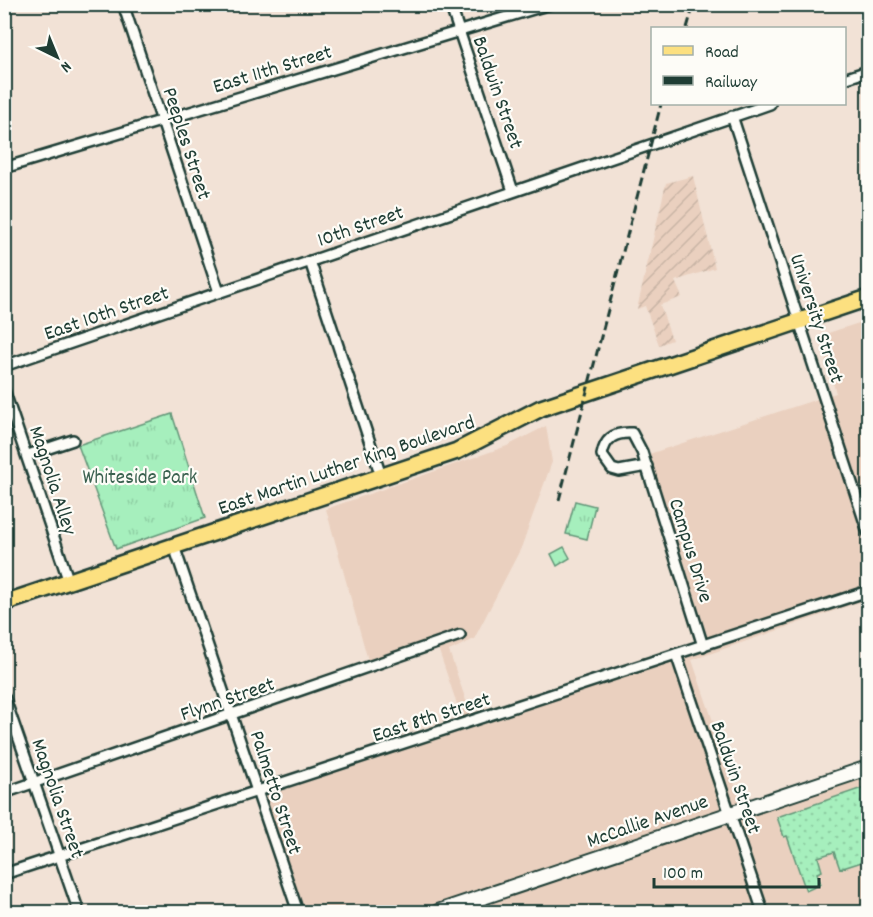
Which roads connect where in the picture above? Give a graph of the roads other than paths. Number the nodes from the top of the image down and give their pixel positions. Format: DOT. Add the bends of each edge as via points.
graph roads {
  1 [pos="123,4"];
  2 [pos="450,4"];
  3 [pos="550,4"];
  4 [pos="460,31"];
  5 [pos="868,71"];
  6 [pos="846,78"];
  7 [pos="767,105"];
  8 [pos="732,116"];
  9 [pos="161,120"];
  10 [pos="4,168"];
  11 [pos="513,191"];
  12 [pos="310,261"];
  13 [pos="219,292"];
  14 [pos="868,298"];
  15 [pos="800,321"];
  16 [pos="4,366"];
  17 [pos="4,390"];
  18 [pos="73,440"];
  19 [pos="28,455"];
  20 [pos="647,466"];
  21 [pos="381,476"];
  22 [pos="868,532"];
  23 [pos="174,546"];
  24 [pos="69,582"];
  25 [pos="868,591"];
  26 [pos="4,603"];
  27 [pos="460,635"];
  28 [pos="703,646"];
  29 [pos="676,654"];
  30 [pos="4,696"];
  31 [pos="232,716"];
  32 [pos="868,768"];
  33 [pos="34,783"];
  34 [pos="258,792"];
  35 [pos="4,793"];
  36 [pos="731,814"];
  37 [pos="60,855"];
  38 [pos="4,874"];
  39 [pos="79,912"];
  40 [pos="298,912"];
  41 [pos="438,912"];
  42 [pos="763,912"];
  1 -- 9 [label="street, Peeples Street"];
  2 -- 4 [label="street, Baldwin Street"];
  3 -- 4 [label="street, East 11th Street"];
  4 -- 9 [label="street, East 11th Street"];
  4 -- 11 [label="street, Baldwin Street"];
  5 -- 6 [label="street"];
  7 -- 8 [label="street"];
  8 -- 11 [label="street"];
  8 -- 15 [label="street, University Street"];
  9 -- 10 [label="street, East 11th Street"];
  9 -- 13 [label="street, Peeples Street"];
  11 -- 12 [label="street, 10th Street"];
  12 -- 13 [label="street, 10th Street"];
  12 -- 21 [label="street"];
  13 -- 16 [label="street, East 10th Street"];
  14 -- 15 [label="main road, East Martin Luther King Boulevard"];
  15 -- 21 [label="main road, East Martin Luther King Boulevard" via="541,408 457,451"];
  15 -- 22 [label="street, University Street"];
  17 -- 19 [label="street, Magnolia Alley"];
  18 -- 19 [label="street"];
  19 -- 24 [label="street, Magnolia Alley"];
  20 -- 20 [label="street, Campus Drive" via="632,433 613,435 606,441 602,455 612,469"];
  20 -- 28 [label="street, Campus Drive"];
  21 -- 23 [label="main road, East Martin Luther King Boulevard"];
  23 -- 24 [label="main road, East Martin Luther King Boulevard"];
  23 -- 31 [label="street, Palmetto Street"];
  24 -- 26 [label="main road, East Martin Luther King Boulevard"];
  25 -- 28 [label="street, East 8th Street"];
  27 -- 31 [label="street, Flynn Street"];
  28 -- 29 [label="street, East 8th Street"];
  29 -- 34 [label="street, East 8th Street"];
  29 -- 36 [label="street, Baldwin Street"];
  30 -- 33 [label="street, Magnolia Street"];
  31 -- 33 [label="street, Flynn Street"];
  31 -- 34 [label="street, Palmetto Street"];
  32 -- 36 [label="main road, McCallie Avenue"];
  33 -- 35 [label="street, Flynn Street"];
  33 -- 37 [label="street, Magnolia Street"];
  34 -- 37 [label="street, East 8th Street"];
  34 -- 40 [label="street, Palmetto Street"];
  36 -- 41 [label="main road, McCallie Avenue"];
  36 -- 42 [label="street, Baldwin Street"];
  37 -- 38 [label="street, East 8th Street"];
  37 -- 39 [label="street, Magnolia Street"];
}
